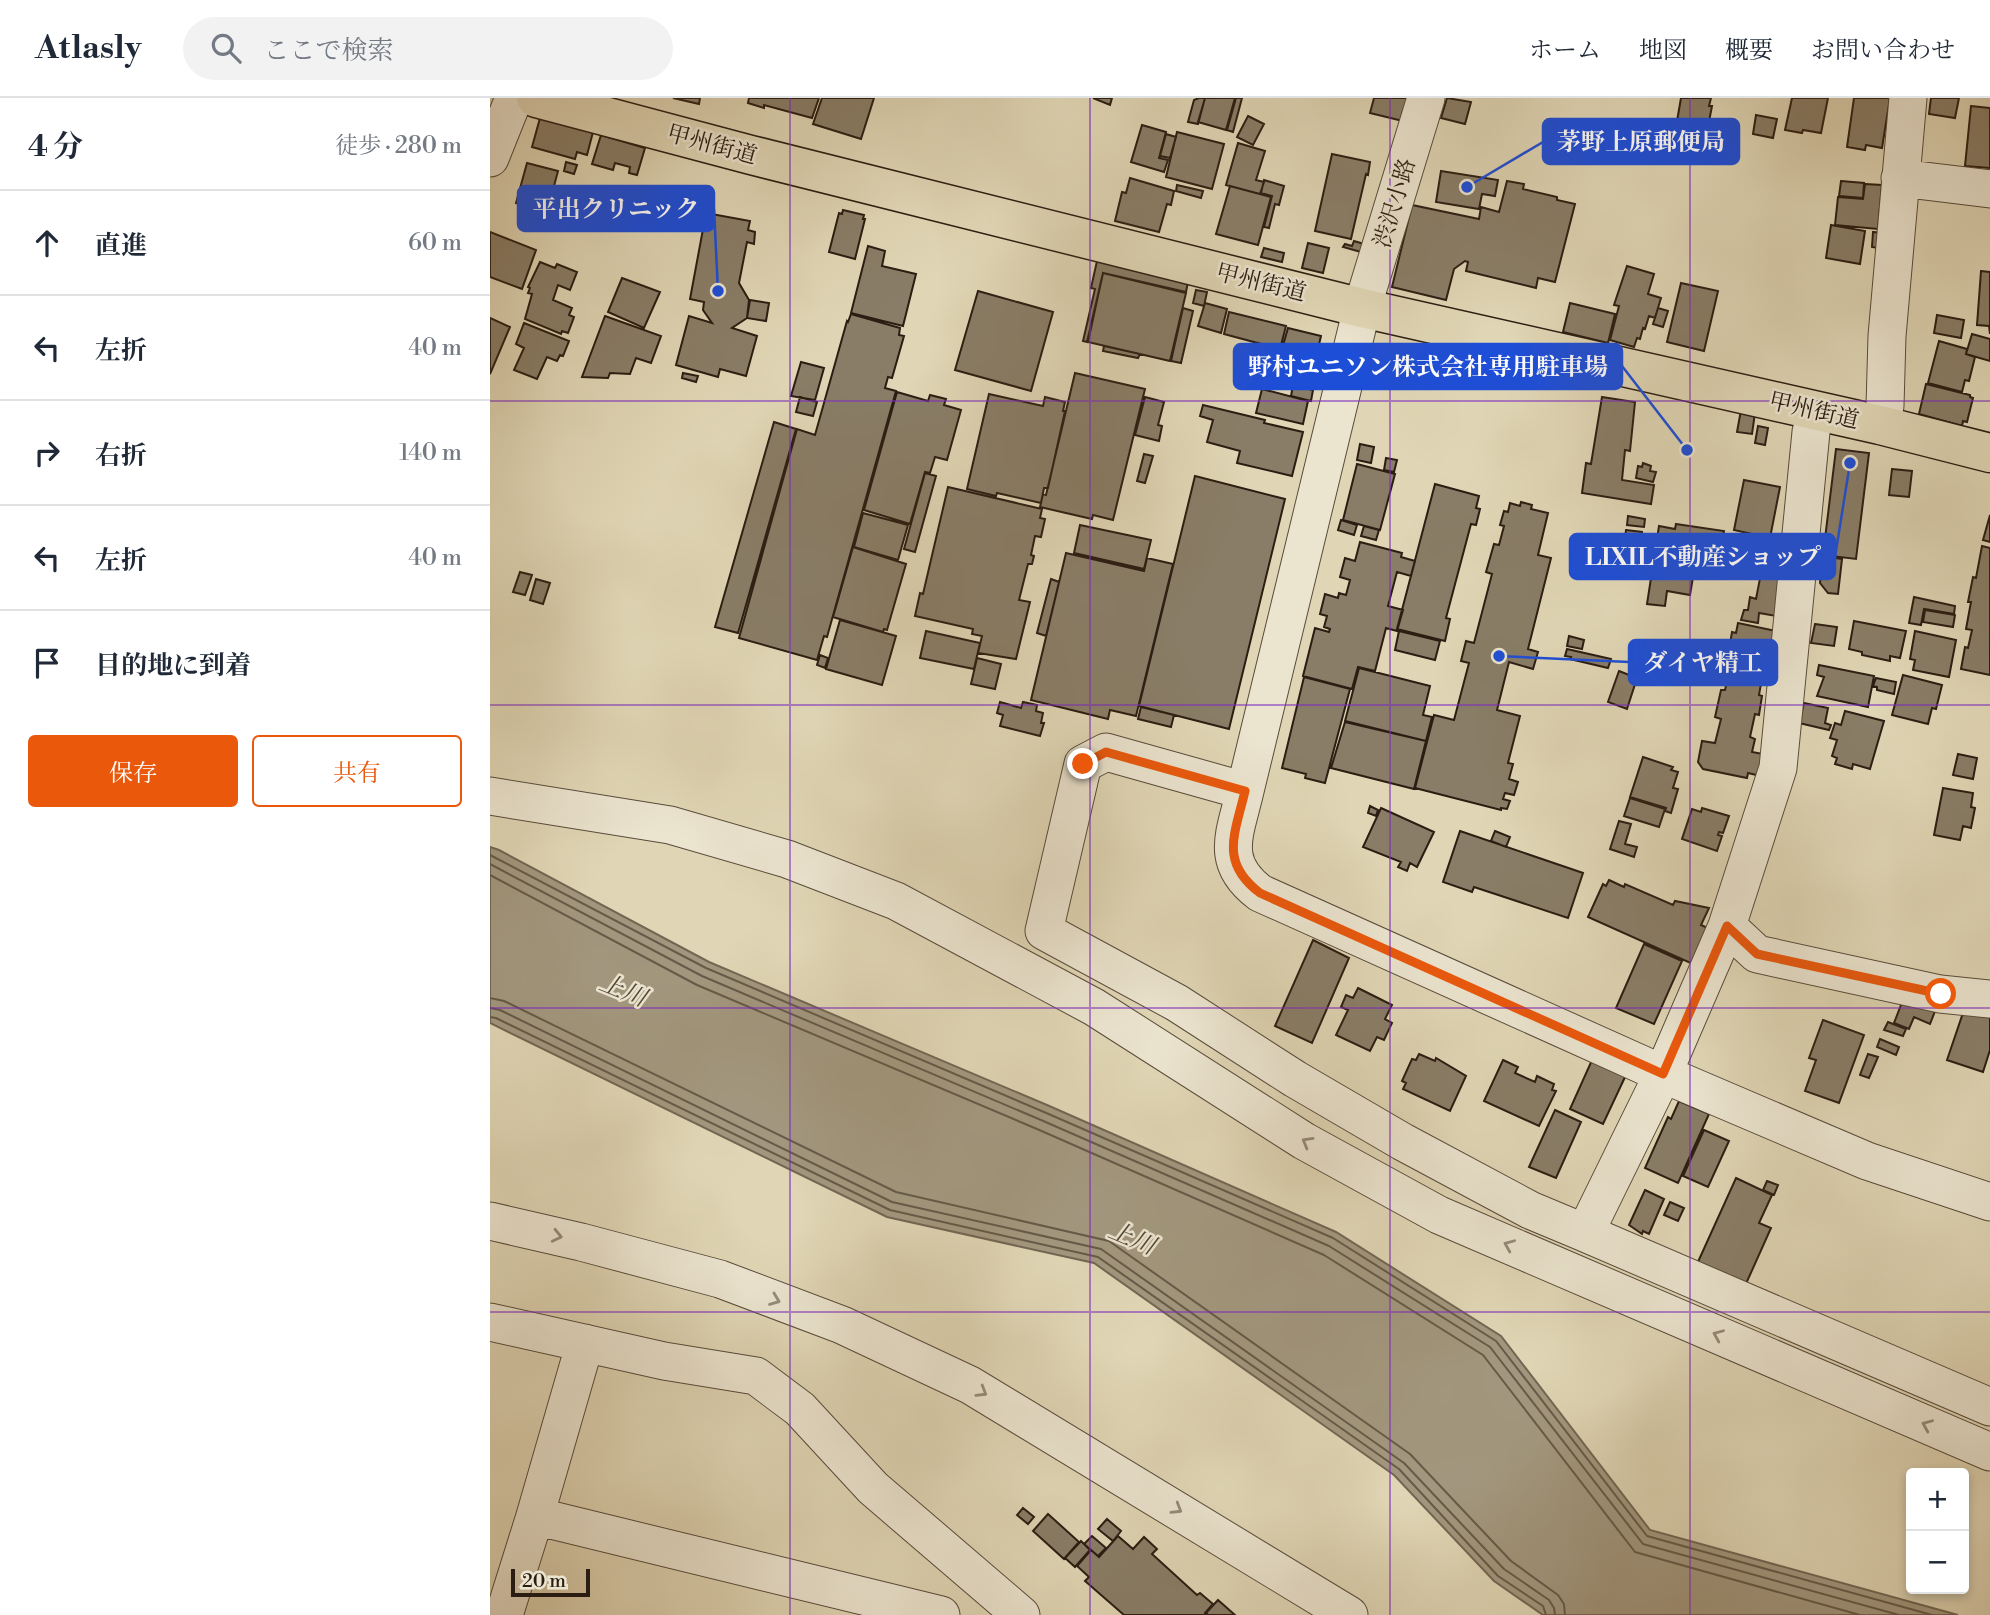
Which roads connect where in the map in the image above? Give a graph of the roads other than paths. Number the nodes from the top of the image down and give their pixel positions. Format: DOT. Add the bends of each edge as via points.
graph roads {
  1 [pos="514,98"];
  2 [pos="536,98"];
  3 [pos="1426,98"];
  4 [pos="1908,98"];
  5 [pos="490,158"];
  6 [pos="1900,178"];
  7 [pos="1990,189"];
  8 [pos="1362,308"];
  9 [pos="1816,411"];
  10 [pos="1880,425"];
  11 [pos="1990,453"];
  12 [pos="1245,791"];
  13 [pos="490,796"];
  14 [pos="1727,926"];
  15 [pos="1990,999"];
  16 [pos="1663,1074"];
  17 [pos="1990,1202"];
  18 [pos="490,1221"];
  19 [pos="1585,1233"];
  20 [pos="490,1322"];
  21 [pos="585,1343"];
  22 [pos="1990,1407"];
  23 [pos="1990,1452"];
  24 [pos="535,1516"];
  25 [pos="504,1615"];
  26 [pos="941,1615"];
  27 [pos="1021,1615"];
  28 [pos="1349,1615"];
  1 -- 5 [label="street"];
  2 -- 8 [label="highway, 甲州街道"];
  3 -- 8 [label="street, 渋沢小路"];
  4 -- 6 [label="street"];
  6 -- 7 [label="street"];
  6 -- 10 [label="street"];
  8 -- 9 [label="highway, 甲州街道"];
  8 -- 12 [label="street, 渋沢小路"];
  9 -- 10 [label="highway, 甲州街道"];
  9 -- 14 [label="street" via="1778,768"];
  10 -- 11 [label="highway, 甲州街道"];
  12 -- 16 [label="street, 渋沢小路" via="1232,848 1237,869 1260,893"];
  12 -- 19 [label="street" via="1106,752 1083,764 1044,931 1177,1003 1403,1142 1530,1210"];
  23 -- 13 [label="street, one-way" via="1439,1215 1304,1141 1094,1007 896,901 787,859 670,825"];
  14 -- 15 [label="street" via="1757,954 1941,994"];
  14 -- 16 [label="street"];
  16 -- 17 [label="street, 渋沢小路" via="1867,1161"];
  16 -- 19 [label="street"];
  18 -- 28 [label="street, one-way" via="720,1279 842,1325 970,1385"];
  19 -- 22 [label="street"];
  20 -- 21 [label="street"];
  21 -- 24 [label="street"];
  21 -- 27 [label="street" via="756,1377 800,1409 873,1488"];
  24 -- 25 [label="street"];
  24 -- 26 [label="street"];
}
